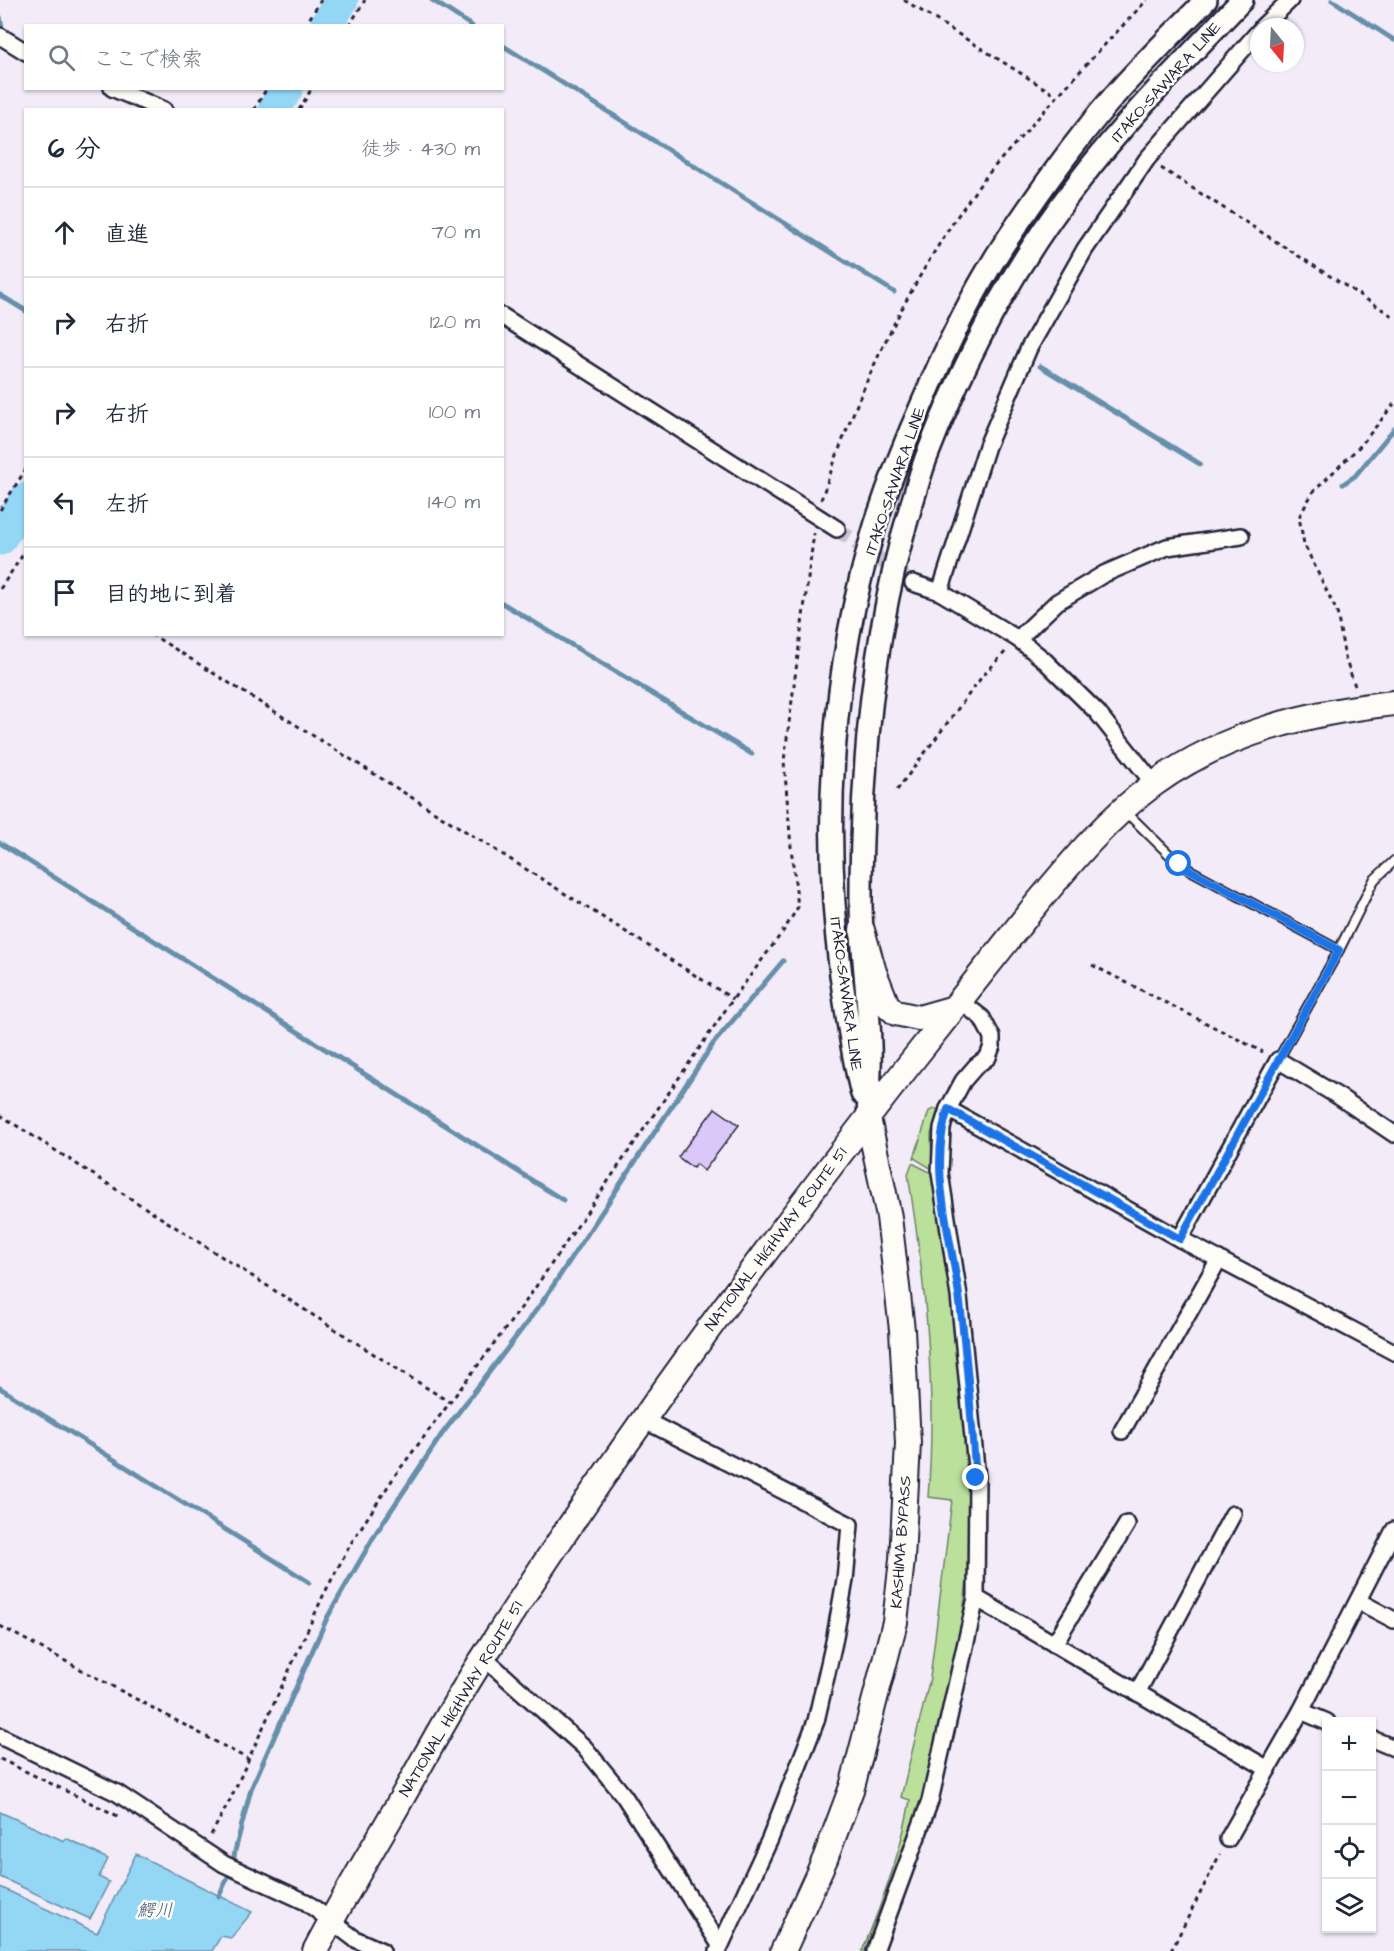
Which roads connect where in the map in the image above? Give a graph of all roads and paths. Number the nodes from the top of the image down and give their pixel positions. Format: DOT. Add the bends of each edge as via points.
graph roads {
  1 [pos="321,0"];
  2 [pos="364,0"];
  3 [pos="904,0"];
  4 [pos="1147,0"];
  5 [pos="1206,0"];
  6 [pos="1242,0"];
  7 [pos="1290,0"];
  8 [pos="1271,18"];
  9 [pos="306,24"];
  10 [pos="350,24"];
  11 [pos="4,38"];
  12 [pos="1250,41"];
  13 [pos="24,51"];
  14 [pos="117,90"];
  15 [pos="266,90"];
  16 [pos="311,90"];
  17 [pos="1057,96"];
  18 [pos="159,108"];
  19 [pos="255,108"];
  20 [pos="300,108"];
  21 [pos="1147,159"];
  22 [pos="504,317"];
  23 [pos="1394,317"];
  24 [pos="1394,405"];
  25 [pos="24,472"];
  26 [pos="0,510"];
  27 [pos="816,514"];
  28 [pos="837,529"];
  29 [pos="1241,536"];
  30 [pos="24,555"];
  31 [pos="913,583"];
  32 [pos="0,589"];
  33 [pos="940,592"];
  34 [pos="154,636"];
  35 [pos="1018,639"];
  36 [pos="1394,704"];
  37 [pos="1362,707"];
  38 [pos="1154,784"];
  39 [pos="897,790"];
  40 [pos="1123,809"];
  41 [pos="1394,861"];
  42 [pos="862,930"];
  43 [pos="1339,950"];
  44 [pos="1092,965"];
  45 [pos="733,999"];
  46 [pos="957,1004"];
  47 [pos="1278,1060"];
  48 [pos="948,1109"];
  49 [pos="0,1115"];
  50 [pos="868,1118"];
  51 [pos="1394,1134"];
  52 [pos="1180,1239"];
  53 [pos="1219,1259"];
  54 [pos="1394,1352"];
  55 [pos="449,1401"];
  56 [pos="642,1419"];
  57 [pos="1122,1431"];
  58 [pos="1233,1514"];
  59 [pos="1127,1524"];
  60 [pos="1394,1530"];
  61 [pos="976,1598"];
  62 [pos="1358,1601"];
  63 [pos="1394,1620"];
  64 [pos="0,1626"];
  65 [pos="1054,1644"];
  66 [pos="483,1657"];
  67 [pos="1137,1693"];
  68 [pos="1301,1711"];
  69 [pos="1322,1720"];
  70 [pos="0,1736"];
  71 [pos="1376,1741"];
  72 [pos="1394,1748"];
  73 [pos="0,1759"];
  74 [pos="248,1759"];
  75 [pos="1268,1769"];
  76 [pos="130,1821"];
  77 [pos="1228,1839"];
  78 [pos="202,1850"];
  79 [pos="330,1922"];
  80 [pos="719,1948"];
  81 [pos="315,1951"];
  82 [pos="382,1951"];
  83 [pos="783,1951"];
  84 [pos="875,1951"];
  85 [pos="1171,1951"];
  1 -- 9 [label="path"];
  2 -- 10 [label="path"];
  3 -- 17 [label="path"];
  4 -- 17 [label="path"];
  5 -- 50 [label="main road, ITAKO-SAWARA LINE" via="1114,97 1055,170 1001,249 944,351 907,437 875,527 853,615 832,777 835,928 852,1055"];
  6 -- 42 [label="main road, ITAKO-SAWARA LINE" via="1136,112 1076,185 994,311 927,454 883,616 871,697 862,828"];
  7 -- 8 [label="street"];
  11 -- 13 [label="street"];
  12 -- 21 [label="street"];
  14 -- 18 [label="street"];
  15 -- 19 [label="path"];
  16 -- 20 [label="path"];
  17 -- 27 [label="path" via="985,178 900,310 844,434"];
  21 -- 23 [label="path"];
  21 -- 33 [label="street" via="1085,249 1029,348 987,446"];
  22 -- 27 [label="street"];
  24 -- 37 [label="path" via="1361,445 1313,492 1299,517 1304,544 1337,612 1345,658"];
  25 -- 26 [label="path"];
  27 -- 28 [label="street"];
  27 -- 45 [label="path" via="784,762 798,907"];
  29 -- 35 [label="street" via="1167,547 1104,574 1057,602"];
  30 -- 32 [label="path"];
  31 -- 33 [label="street"];
  33 -- 35 [label="street"];
  34 -- 45 [label="path"];
  35 -- 38 [label="street" via="1089,703"];
  35 -- 39 [label="path" via="981,678"];
  36 -- 37 [label="highway, NATIONAL HIGHWAY ROUTE 51"];
  37 -- 38 [label="highway, NATIONAL HIGHWAY ROUTE 51" via="1245,735 1185,763"];
  38 -- 40 [label="highway, NATIONAL HIGHWAY ROUTE 51"];
  40 -- 43 [label="lane" via="1179,864"];
  40 -- 46 [label="highway, NATIONAL HIGHWAY ROUTE 51" via="1052,885"];
  41 -- 43 [label="lane" via="1374,880"];
  42 -- 46 [label="highway" via="873,972 887,1005 896,1013 919,1018"];
  42 -- 50 [label="main road, ITAKO-SAWARA LINE" via="871,1046"];
  43 -- 47 [label="lane"];
  44 -- 47 [label="path"];
  45 -- 55 [label="path" via="524,1304"];
  46 -- 48 [label="street" via="982,1018 992,1037 992,1046 988,1057 963,1081"];
  46 -- 50 [label="highway, NATIONAL HIGHWAY ROUTE 51"];
  47 -- 51 [label="street"];
  47 -- 52 [label="street"];
  48 -- 52 [label="street"];
  48 -- 61 [label="street" via="942,1128 940,1173 959,1296 976,1478"];
  49 -- 55 [label="path"];
  50 -- 56 [label="highway, NATIONAL HIGHWAY ROUTE 51"];
  50 -- 83 [label="highway, KASHIMA BYPASS" via="889,1217 902,1330 908,1443 902,1560 895,1622 852,1787 825,1859"];
  52 -- 53 [label="street"];
  53 -- 54 [label="street"];
  53 -- 57 [label="street"];
  55 -- 74 [label="path" via="351,1543"];
  56 -- 66 [label="highway, NATIONAL HIGHWAY ROUTE 51"];
  56 -- 80 [label="street" via="850,1525 834,1642 816,1721 770,1839"];
  58 -- 67 [label="street"];
  59 -- 65 [label="street"];
  60 -- 62 [label="street"];
  61 -- 65 [label="street"];
  61 -- 84 [label="street" via="930,1801"];
  62 -- 63 [label="street"];
  62 -- 68 [label="street"];
  64 -- 74 [label="path"];
  65 -- 67 [label="street"];
  66 -- 79 [label="highway, NATIONAL HIGHWAY ROUTE 51"];
  66 -- 80 [label="street" via="584,1747 624,1796"];
  67 -- 75 [label="street"];
  68 -- 69 [label="street"];
  68 -- 75 [label="street"];
  70 -- 78 [label="street" via="117,1793"];
  71 -- 72 [label="street"];
  73 -- 76 [label="path"];
  74 -- 78 [label="path"];
  75 -- 77 [label="street"];
  77 -- 85 [label="path"];
  78 -- 79 [label="street" via="306,1902"];
  79 -- 81 [label="highway, NATIONAL HIGHWAY ROUTE 51"];
  79 -- 82 [label="street" via="355,1940"];
}
